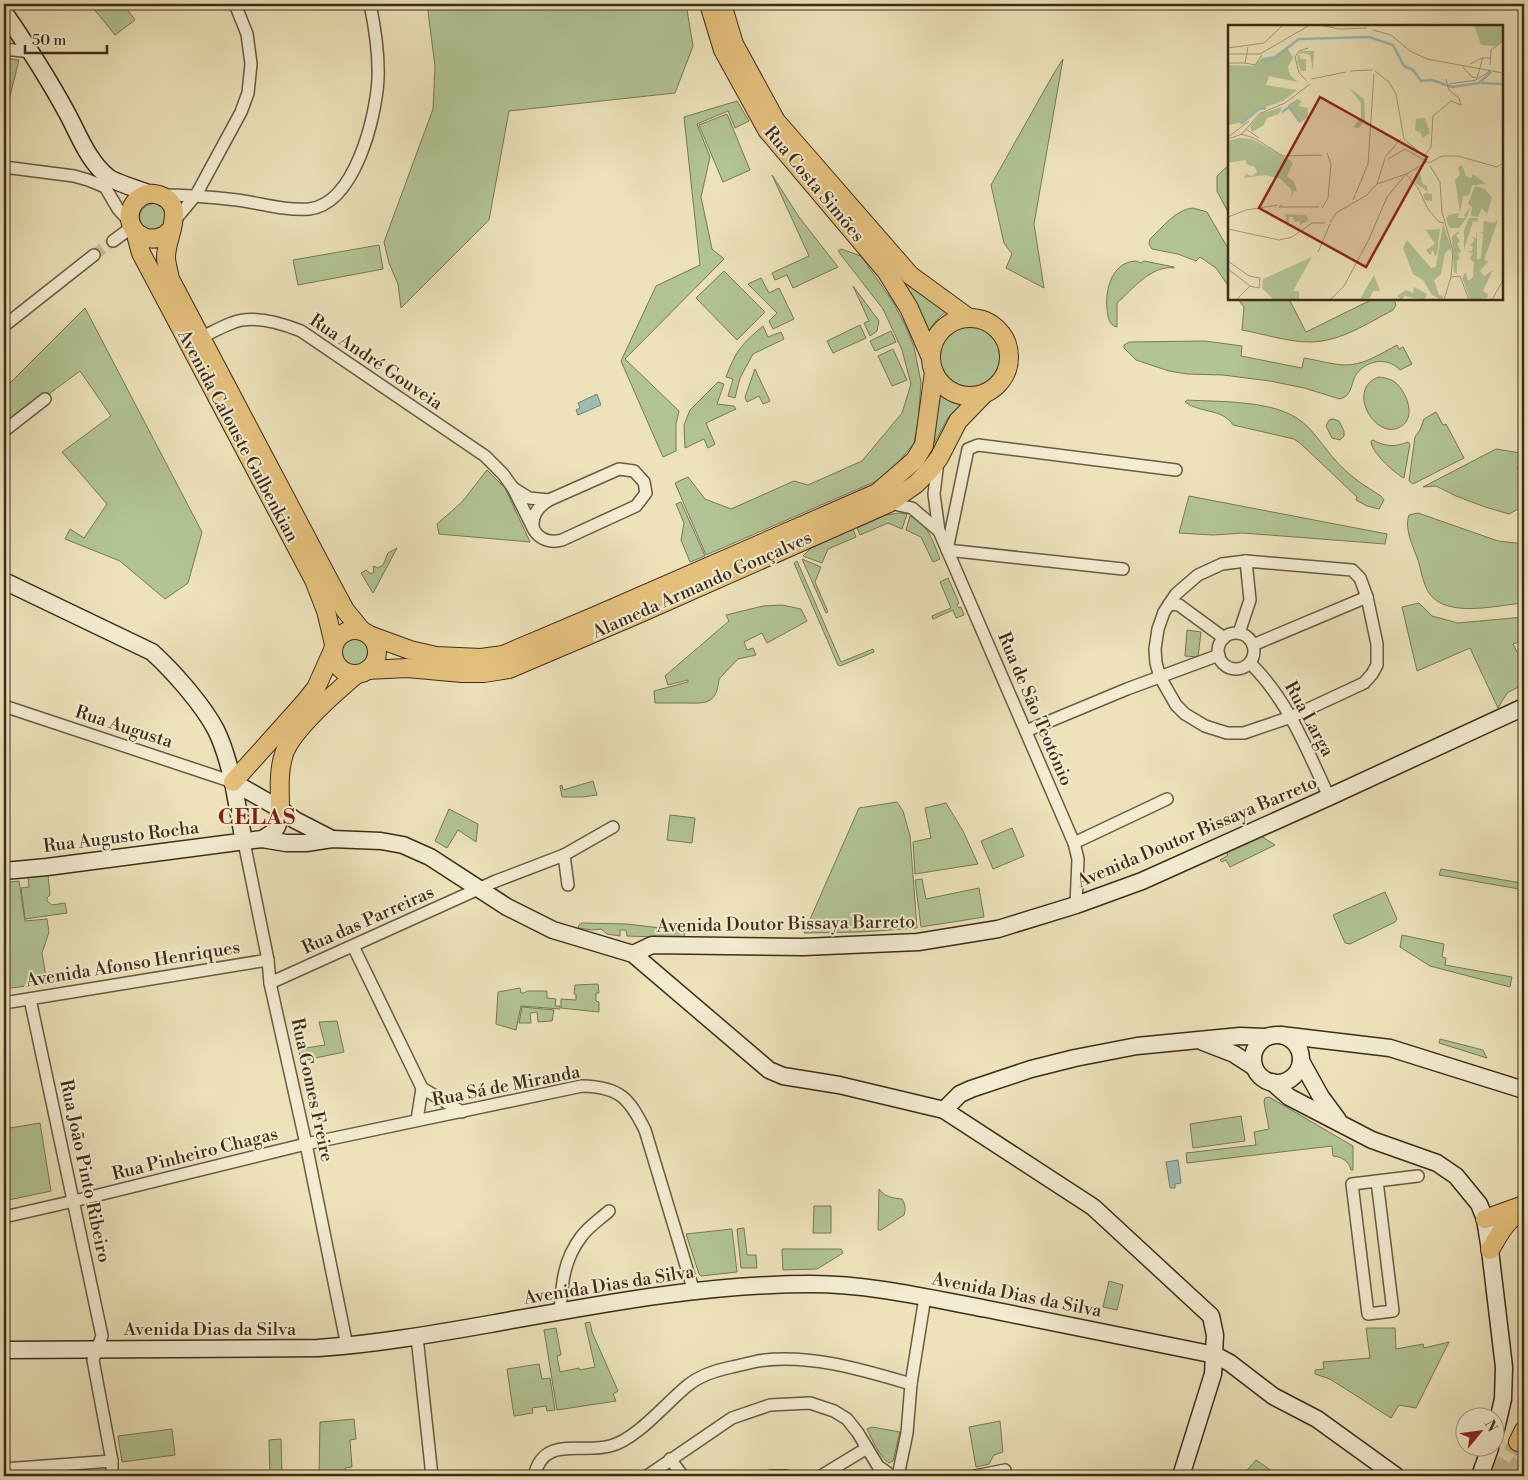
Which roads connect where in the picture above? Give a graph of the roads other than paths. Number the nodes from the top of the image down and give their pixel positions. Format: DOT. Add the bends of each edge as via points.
graph roads {
  1 [pos="235,4"];
  2 [pos="370,4"];
  3 [pos="710,4"];
  4 [pos="722,4"];
  5 [pos="4,12"];
  6 [pos="4,49"];
  7 [pos="32,52"];
  8 [pos="4,167"];
  9 [pos="108,183"];
  10 [pos="155,194"];
  11 [pos="196,196"];
  12 [pos="173,225"];
  13 [pos="132,227"];
  14 [pos="114,241"];
  15 [pos="94,256"];
  16 [pos="969,318"];
  17 [pos="4,326"];
  18 [pos="200,338"];
  19 [pos="932,365"];
  20 [pos="985,393"];
  21 [pos="45,399"];
  22 [pos="4,431"];
  23 [pos="939,458"];
  24 [pos="1176,470"];
  25 [pos="513,488"];
  26 [pos="549,500"];
  27 [pos="889,503"];
  28 [pos="534,530"];
  29 [pos="939,531"];
  30 [pos="947,550"];
  31 [pos="1246,561"];
  32 [pos="1123,569"];
  33 [pos="4,581"];
  34 [pos="1367,597"];
  35 [pos="1170,604"];
  36 [pos="365,633"];
  37 [pos="1239,633"];
  38 [pos="1224,638"];
  39 [pos="1253,645"];
  40 [pos="334,647"];
  41 [pos="1219,655"];
  42 [pos="1250,663"];
  43 [pos="362,672"];
  44 [pos="1160,677"];
  45 [pos="4,706"];
  46 [pos="1524,707"];
  47 [pos="1291,717"];
  48 [pos="1026,731"];
  49 [pos="233,782"];
  50 [pos="1329,797"];
  51 [pos="1167,799"];
  52 [pos="280,809"];
  53 [pos="612,827"];
  54 [pos="262,839"];
  55 [pos="332,839"];
  56 [pos="244,842"];
  57 [pos="1074,842"];
  58 [pos="564,855"];
  59 [pos="4,871"];
  60 [pos="568,885"];
  61 [pos="480,889"];
  62 [pos="1076,905"];
  63 [pos="353,946"];
  64 [pos="633,954"];
  65 [pos="268,960"];
  66 [pos="270,983"];
  67 [pos="30,999"];
  68 [pos="4,1003"];
  69 [pos="1273,1036"];
  70 [pos="1328,1039"];
  71 [pos="1199,1040"];
  72 [pos="1301,1058"];
  73 [pos="1254,1067"];
  74 [pos="1272,1082"];
  75 [pos="422,1088"];
  76 [pos="1524,1090"];
  77 [pos="944,1110"];
  78 [pos="462,1112"];
  79 [pos="417,1120"];
  80 [pos="1339,1122"];
  81 [pos="306,1144"];
  82 [pos="1418,1176"];
  83 [pos="1377,1181"];
  84 [pos="74,1201"];
  85 [pos="1524,1205"];
  86 [pos="609,1211"];
  87 [pos="1524,1213"];
  88 [pos="4,1217"];
  89 [pos="1485,1219"];
  90 [pos="1490,1250"];
  91 [pos="694,1292"];
  92 [pos="925,1297"];
  93 [pos="560,1312"];
  94 [pos="417,1336"];
  95 [pos="347,1346"];
  96 [pos="97,1349"];
  97 [pos="4,1350"];
  98 [pos="1215,1355"];
  99 [pos="911,1384"];
  100 [pos="1501,1408"];
  101 [pos="867,1448"];
  102 [pos="1486,1458"];
  103 [pos="670,1459"];
  104 [pos="112,1461"];
  105 [pos="4,1469"];
  106 [pos="1005,1470"];
  107 [pos="112,1476"];
  108 [pos="432,1476"];
  109 [pos="534,1476"];
  110 [pos="647,1476"];
  111 [pos="683,1476"];
  112 [pos="772,1476"];
  113 [pos="786,1476"];
  114 [pos="821,1476"];
  115 [pos="892,1476"];
  116 [pos="898,1476"];
  117 [pos="975,1476"];
  118 [pos="1181,1476"];
  119 [pos="1395,1476"];
  120 [pos="1480,1476"];
  1 -- 11 [label="street" via="247,34 251,64 248,93"];
  2 -- 11 [label="street" via="378,79 372,121 363,153 346,182 330,200 310,209"];
  3 -- 19 [label="main road, Rua Costa Simões" via="723,50 760,119 886,271 909,308"];
  4 -- 16 [label="main road, Rua Costa Simões" via="734,44 776,121 910,276"];
  5 -- 7 [label="street"];
  6 -- 7 [label="street"];
  7 -- 9 [label="street" via="80,140"];
  8 -- 9 [label="street"];
  9 -- 10 [label="street"];
  9 -- 13 [label="street" via="118,208"];
  10 -- 11 [label="street"];
  10 -- 12 [label="main road" via="172,205"];
  10 -- 13 [label="main road" via="143,196 132,206"];
  11 -- 12 [label="street"];
  12 -- 13 [label="main road" via="164,236 154,239 144,238"];
  12 -- 18 [label="main road, Avenida Calouste Gulbenkian" via="166,257 170,279"];
  13 -- 14 [label="street"];
  13 -- 40 [label="main road, Avenida Calouste Gulbenkian" via="140,253 314,580 326,611"];
  15 -- 17 [label="street"];
  16 -- 19 [label="main road" via="946,326 938,335 932,346"];
  16 -- 20 [label="main road" via="996,327 1009,349 1006,374 998,385"];
  18 -- 25 [label="street, Rua André Gouveia" via="244,320 258,320 300,331 485,456"];
  18 -- 36 [label="main road, Avenida Calouste Gulbenkian" via="345,610"];
  19 -- 20 [label="main road" via="945,387 961,395"];
  19 -- 36 [label="main road, Alameda Armando Gonçalves" via="924,445 905,470 877,493 503,655 481,658 436,656"];
  20 -- 23 [label="main road, Alameda Armando Gonçalves" via="958,421"];
  21 -- 22 [label="street"];
  23 -- 27 [label="main road, Alameda Armando Gonçalves" via="916,484"];
  23 -- 29 [label="street" via="934,494"];
  24 -- 30 [label="street" via="978,445 968,449"];
  25 -- 26 [label="street, Rua André Gouveia" via="529,498"];
  25 -- 28 [label="street, Rua André Gouveia"];
  26 -- 28 [label="street" via="537,510 532,524"];
  26 -- 28 [label="street" via="619,469 634,471 644,482 646,493 636,506 562,540 548,541"];
  27 -- 29 [label="street" via="912,508"];
  27 -- 43 [label="main road, Alameda Armando Gonçalves" via="509,669 484,673 407,668"];
  29 -- 30 [label="street, Rua de São Teotónio"];
  30 -- 32 [label="street"];
  30 -- 48 [label="street, Rua de São Teotónio"];
  31 -- 34 [label="street" via="1352,570 1360,578"];
  31 -- 35 [label="street" via="1222,564 1198,575 1176,594"];
  31 -- 37 [label="street" via="1250,600"];
  33 -- 49 [label="street" via="152,652 170,667 216,731"];
  34 -- 39 [label="street"];
  34 -- 47 [label="street" via="1377,644 1377,665 1372,674 1364,683"];
  35 -- 38 [label="street" via="1179,605"];
  35 -- 44 [label="street" via="1158,629 1155,649"];
  36 -- 40 [label="main road" via="349,630 343,633"];
  36 -- 43 [label="main road, Avenida Calouste Gulbenkian" via="377,652 376,659"];
  37 -- 38 [label="street"];
  37 -- 39 [label="street"];
  38 -- 41 [label="street" via="1219,646"];
  39 -- 42 [label="street"];
  40 -- 43 [label="main road, Avenida Calouste Gulbenkian" via="334,656 340,667 345,671"];
  40 -- 49 [label="main road" via="316,688"];
  41 -- 42 [label="street" via="1228,667 1244,668"];
  41 -- 44 [label="street"];
  42 -- 47 [label="street, Rua Larga" via="1265,678"];
  43 -- 52 [label="main road, Avenida Calouste Gulbenkian" via="329,698 289,745 279,779"];
  44 -- 47 [label="street" via="1185,714 1205,726 1227,733 1244,733"];
  44 -- 48 [label="street"];
  45 -- 49 [label="street, Rua Augusta"];
  46 -- 50 [label="street, Avenida Doutor Bissaya Barreto"];
  47 -- 50 [label="street, Rua Larga"];
  48 -- 57 [label="street, Rua de São Teotónio"];
  49 -- 52 [label="street"];
  49 -- 56 [label="street"];
  50 -- 62 [label="street, Avenida Doutor Bissaya Barreto" via="1142,881"];
  51 -- 57 [label="street"];
  52 -- 54 [label="street" via="280,825"];
  52 -- 55 [label="street"];
  53 -- 58 [label="street, Rua das Parreiras"];
  54 -- 55 [label="street" via="286,843"];
  54 -- 56 [label="street, Rua Augusto Rocha"];
  55 -- 61 [label="street" via="403,845 430,857"];
  56 -- 59 [label="street, Rua Augusto Rocha"];
  56 -- 65 [label="street, Rua Gomes Freire"];
  57 -- 62 [label="street, Rua de São Teotónio" via="1078,859"];
  58 -- 60 [label="street"];
  58 -- 61 [label="street, Rua das Parreiras"];
  61 -- 63 [label="street, Rua das Parreiras"];
  61 -- 64 [label="street" via="553,930"];
  62 -- 64 [label="street, Avenida Doutor Bissaya Barreto" via="998,929 918,942 777,948 652,946"];
  63 -- 66 [label="street, Rua das Parreiras"];
  63 -- 75 [label="street"];
  64 -- 77 [label="street" via="769,1070 783,1076"];
  65 -- 66 [label="street, Rua Gomes Freire"];
  65 -- 67 [label="street, Avenida Afonso Henriques"];
  66 -- 81 [label="street, Rua Gomes Freire"];
  67 -- 68 [label="street, Avenida Afonso Henriques"];
  67 -- 84 [label="street, Rua João Pinto Ribeiro"];
  69 -- 70 [label="street"];
  69 -- 71 [label="street"];
  69 -- 72 [label="street" via="1294,1041"];
  69 -- 73 [label="street" via="1256,1047"];
  70 -- 72 [label="street"];
  70 -- 76 [label="street" via="1390,1048"];
  71 -- 73 [label="street" via="1234,1054"];
  71 -- 77 [label="street" via="1137,1046 1031,1069 960,1094"];
  72 -- 74 [label="street" via="1294,1076"];
  72 -- 80 [label="street" via="1321,1097"];
  73 -- 74 [label="street" via="1264,1079"];
  74 -- 80 [label="street" via="1289,1097"];
  75 -- 78 [label="street"];
  75 -- 79 [label="street"];
  77 -- 98 [label="street" via="1093,1207 1211,1316"];
  78 -- 79 [label="street, Rua Sá de Miranda"];
  78 -- 91 [label="street, Rua Sá de Miranda" via="582,1086 605,1088 626,1099 645,1130"];
  79 -- 81 [label="street, Rua Sá de Miranda"];
  80 -- 89 [label="street" via="1372,1140 1437,1163 1468,1188"];
  81 -- 84 [label="street, Rua Pinheiro Chagas"];
  81 -- 95 [label="street, Rua Gomes Freire"];
  82 -- 83 [label="street"];
  83 -- 83 [label="street" via="1352,1184 1368,1314 1393,1310"];
  84 -- 88 [label="street, Rua Pinheiro Chagas"];
  84 -- 96 [label="street, Rua João Pinto Ribeiro" via="102,1336"];
  85 -- 89 [label="main road"];
  86 -- 93 [label="street" via="581,1236 568,1258"];
  87 -- 90 [label="main road" via="1510,1220"];
  89 -- 90 [label="street"];
  90 -- 100 [label="street" via="1504,1367"];
  91 -- 92 [label="street, Avenida Dias da Silva" via="813,1284 861,1287"];
  91 -- 93 [label="street, Avenida Dias da Silva"];
  92 -- 98 [label="street, Avenida Dias da Silva"];
  92 -- 99 [label="street"];
  93 -- 94 [label="street, Avenida Dias da Silva"];
  94 -- 95 [label="street, Avenida Dias da Silva"];
  94 -- 108 [label="street"];
  95 -- 96 [label="street, Avenida Dias da Silva"];
  96 -- 97 [label="street, Avenida Dias da Silva"];
  96 -- 104 [label="street, Rua João Pinto Ribeiro" via="93,1360"];
  98 -- 118 [label="street" via="1213,1374"];
  98 -- 119 [label="street, Avenida Dias da Silva" via="1273,1396 1317,1419"];
  99 -- 109 [label="street" via="859,1369 806,1360 760,1361 718,1370 689,1384 628,1438 610,1446 559,1449 543,1457"];
  99 -- 116 [label="street" via="907,1433"];
  101 -- 103 [label="street" via="847,1419 834,1411 810,1404 770,1405 732,1418"];
  101 -- 114 [label="street"];
  101 -- 115 [label="street" via="878,1466"];
  102 -- 120 [label="street"];
  103 -- 110 [label="street"];
  103 -- 111 [label="street"];
  104 -- 105 [label="street"];
  104 -- 107 [label="street, Rua João Pinto Ribeiro"];
  106 -- 117 [label="street"];
  112 -- 113 [label="street"];
}
